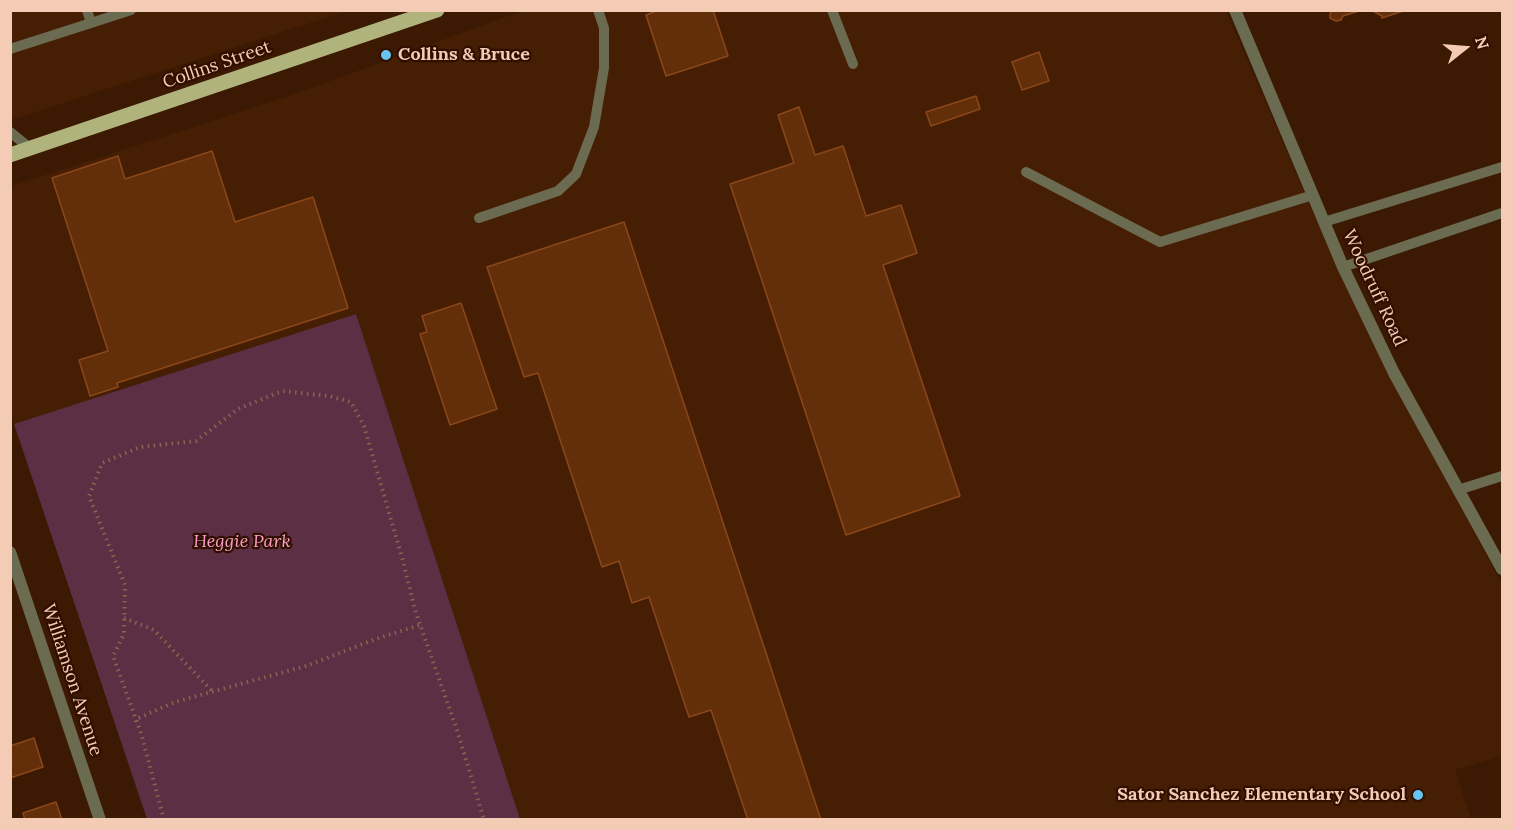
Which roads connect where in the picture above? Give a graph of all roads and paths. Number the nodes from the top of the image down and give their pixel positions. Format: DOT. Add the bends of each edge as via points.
graph roads {
  1 [pos="87,10"];
  2 [pos="131,10"];
  3 [pos="598,10"];
  4 [pos="832,10"];
  5 [pos="1235,10"];
  6 [pos="432,11"];
  7 [pos="91,23"];
  8 [pos="10,49"];
  9 [pos="853,64"];
  10 [pos="10,132"];
  11 [pos="31,149"];
  12 [pos="10,155"];
  13 [pos="1503,168"];
  14 [pos="1026,172"];
  15 [pos="1313,195"];
  16 [pos="1503,213"];
  17 [pos="479,218"];
  18 [pos="1324,222"];
  19 [pos="1343,267"];
  20 [pos="1503,476"];
  21 [pos="1458,490"];
  22 [pos="10,552"];
  23 [pos="1499,555"];
  24 [pos="1503,569"];
  25 [pos="124,618"];
  26 [pos="420,625"];
  27 [pos="212,692"];
  28 [pos="136,719"];
  29 [pos="100,819"];
  30 [pos="164,819"];
  31 [pos="484,819"];
  1 -- 7 [label="lane"];
  2 -- 7 [label="lane"];
  3 -- 17 [label="lane" via="604,28 604,68 594,127 576,174 558,191"];
  4 -- 9 [label="lane"];
  5 -- 15 [label="street, Woodruff Road"];
  6 -- 11 [label="main road, Collins Street"];
  7 -- 8 [label="lane"];
  10 -- 11 [label="lane"];
  11 -- 12 [label="main road, Collins Street"];
  13 -- 18 [label="lane"];
  14 -- 15 [label="lane" via="1160,242"];
  15 -- 18 [label="street, Woodruff Road"];
  16 -- 19 [label="lane"];
  18 -- 19 [label="street, Woodruff Road"];
  19 -- 21 [label="street, Woodruff Road" via="1394,373"];
  20 -- 21 [label="lane"];
  21 -- 23 [label="street, Woodruff Road"];
  22 -- 29 [label="street, Williamson Avenue"];
  23 -- 24 [label="street, Woodruff Road"];
  25 -- 26 [label="path" via="125,585 89,496 102,463 140,447 196,441 238,409 282,391 351,402 364,426"];
  25 -- 27 [label="path" via="154,630"];
  25 -- 28 [label="path" via="123,634 113,656"];
  26 -- 27 [label="path" via="306,666"];
  26 -- 31 [label="path"];
  27 -- 28 [label="path"];
  28 -- 30 [label="path"];
}
